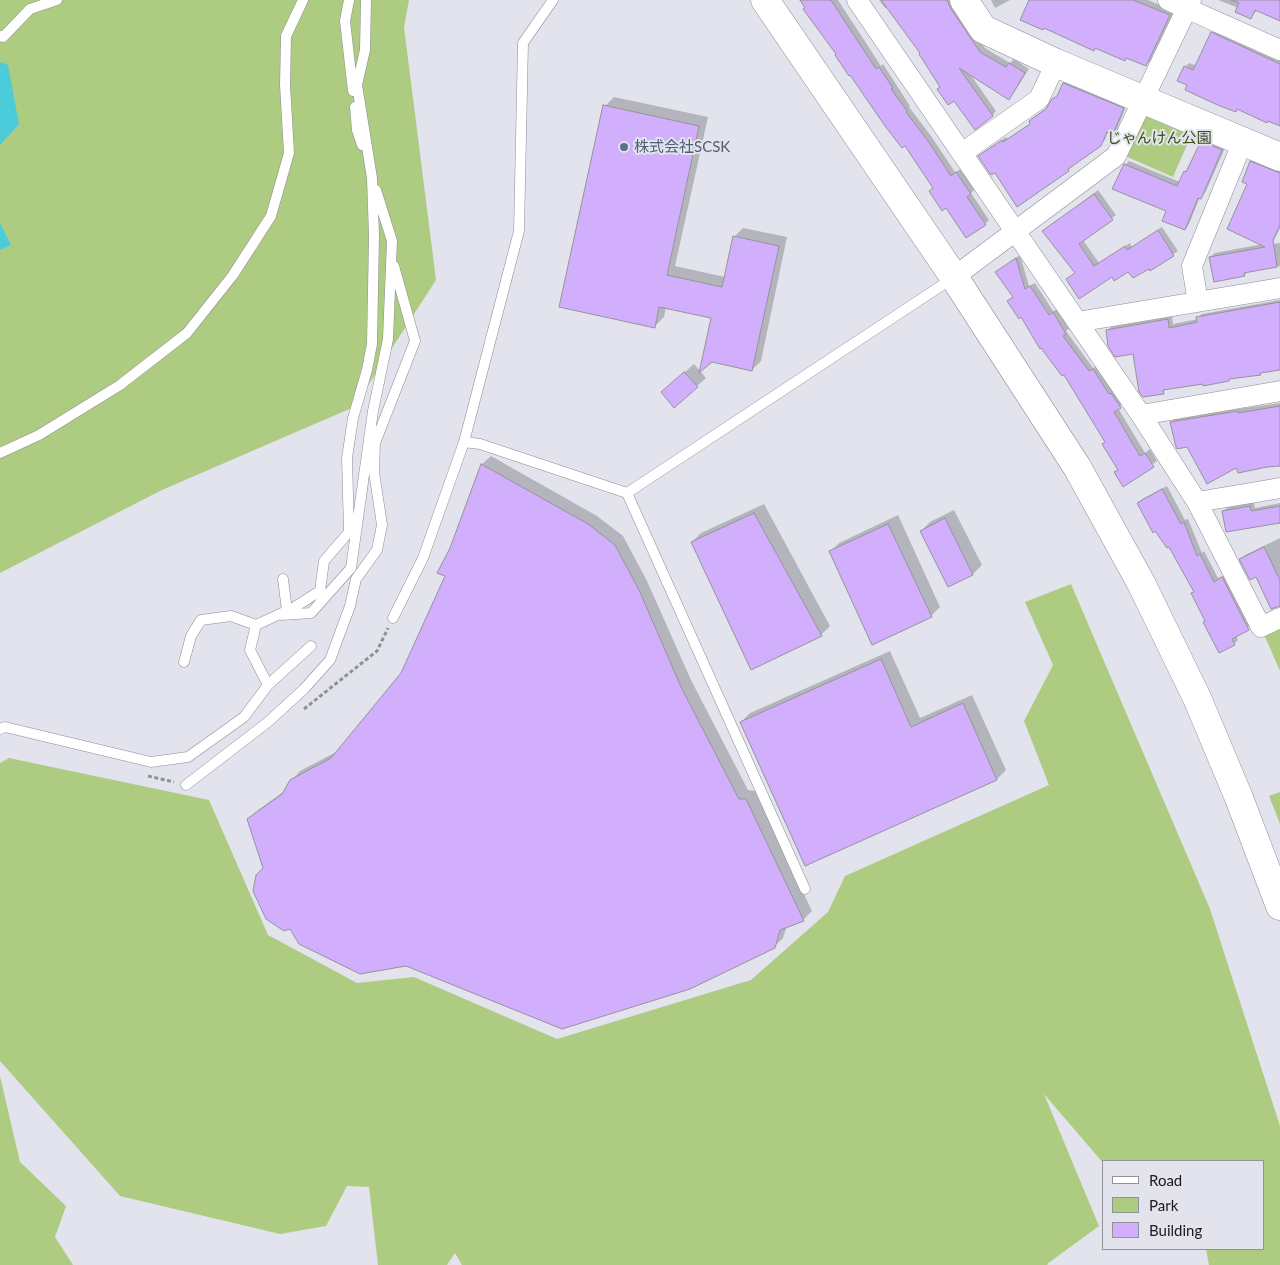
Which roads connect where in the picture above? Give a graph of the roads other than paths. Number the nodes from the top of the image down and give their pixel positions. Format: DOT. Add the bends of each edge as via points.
graph roads {
  1 [pos="57,0"];
  2 [pos="303,0"];
  3 [pos="349,0"];
  4 [pos="366,0"];
  5 [pos="553,0"];
  6 [pos="765,0"];
  7 [pos="857,0"];
  8 [pos="964,0"];
  9 [pos="1168,0"];
  10 [pos="1189,4"];
  11 [pos="0,36"];
  12 [pos="1280,50"];
  13 [pos="1056,63"];
  14 [pos="1143,99"];
  15 [pos="1242,141"];
  16 [pos="962,153"];
  17 [pos="1280,157"];
  18 [pos="372,178"];
  19 [pos="1015,232"];
  20 [pos="391,258"];
  21 [pos="954,277"];
  22 [pos="1280,288"];
  23 [pos="1198,302"];
  24 [pos="1077,322"];
  25 [pos="1280,391"];
  26 [pos="1141,415"];
  27 [pos="464,442"];
  28 [pos="0,453"];
  29 [pos="1280,488"];
  30 [pos="627,493"];
  31 [pos="1197,502"];
  32 [pos="284,579"];
  33 [pos="287,611"];
  34 [pos="276,616"];
  35 [pos="393,618"];
  36 [pos="1280,618"];
  37 [pos="256,626"];
  38 [pos="311,646"];
  39 [pos="184,662"];
  40 [pos="268,685"];
  41 [pos="0,729"];
  42 [pos="186,785"];
  43 [pos="805,889"];
  44 [pos="1280,906"];
  1 -- 11 [label="lane" via="30,9 3,37"];
  2 -- 28 [label="lane" via="286,36 289,153 271,216 233,275 187,333 120,385 39,434"];
  3 -- 18 [label="lane" via="344,21 357,130"];
  4 -- 18 [label="lane" via="365,50 357,85"];
  5 -- 27 [label="lane" via="524,43 519,231"];
  6 -- 21 [label="street"];
  7 -- 16 [label="street"];
  8 -- 13 [label="street" via="983,28"];
  9 -- 10 [label="street"];
  10 -- 12 [label="street"];
  10 -- 14 [label="street"];
  13 -- 14 [label="street"];
  13 -- 16 [label="street" via="1039,98"];
  14 -- 15 [label="street"];
  14 -- 19 [label="street" via="1116,156"];
  15 -- 17 [label="street"];
  15 -- 23 [label="street" via="1192,266"];
  16 -- 19 [label="street"];
  18 -- 20 [label="lane" via="392,241"];
  18 -- 33 [label="lane" via="372,344 353,418 347,458 349,532 324,561 320,591"];
  19 -- 21 [label="street"];
  19 -- 24 [label="street"];
  20 -- 34 [label="lane" via="388,339 373,410 351,568 311,613"];
  20 -- 42 [label="lane" via="415,341 375,443 374,472 382,525 377,550 356,579 350,606 330,660 268,722"];
  21 -- 30 [label="lane"];
  21 -- 44 [label="street" via="1077,467 1141,583 1197,698"];
  22 -- 23 [label="street"];
  23 -- 24 [label="street"];
  24 -- 26 [label="street"];
  25 -- 26 [label="street"];
  26 -- 31 [label="street"];
  27 -- 30 [label="lane" via="480,444"];
  27 -- 35 [label="lane" via="422,558"];
  29 -- 31 [label="street"];
  30 -- 43 [label="lane"];
  31 -- 36 [label="street" via="1260,627"];
  32 -- 33 [label="lane"];
  33 -- 34 [label="lane"];
  34 -- 37 [label="lane"];
  37 -- 39 [label="lane" via="231,616 201,620 191,636"];
  37 -- 40 [label="lane" via="250,650"];
  38 -- 40 [label="lane"];
  40 -- 41 [label="lane" via="244,718 188,757 151,762 5,727"];
}
